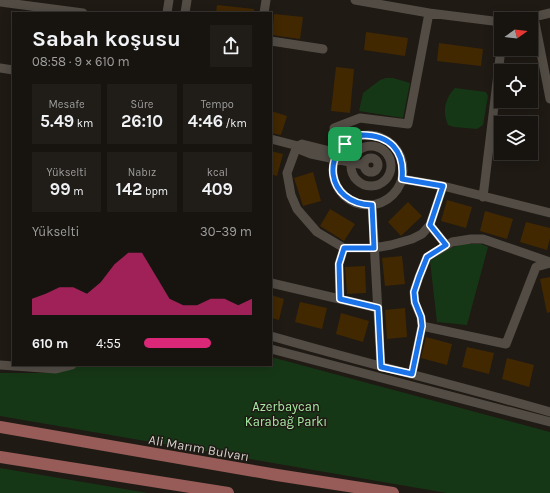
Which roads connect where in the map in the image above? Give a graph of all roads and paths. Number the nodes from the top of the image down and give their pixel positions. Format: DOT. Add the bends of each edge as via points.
graph roads {
  1 [pos="169,0"];
  2 [pos="187,0"];
  3 [pos="266,0"];
  4 [pos="355,0"];
  5 [pos="0,2"];
  6 [pos="75,12"];
  7 [pos="167,12"];
  8 [pos="185,12"];
  9 [pos="264,12"];
  10 [pos="429,13"];
  11 [pos="550,13"];
  12 [pos="538,16"];
  13 [pos="494,21"];
  14 [pos="272,41"];
  15 [pos="323,49"];
  16 [pos="538,53"];
  17 [pos="500,56"];
  18 [pos="0,68"];
  19 [pos="12,70"];
  20 [pos="550,99"];
  21 [pos="334,128"];
  22 [pos="272,139"];
  23 [pos="297,146"];
  24 [pos="336,156"];
  25 [pos="352,163"];
  26 [pos="402,163"];
  27 [pos="391,164"];
  28 [pos="402,179"];
  29 [pos="443,186"];
  30 [pos="483,197"];
  31 [pos="372,205"];
  32 [pos="550,213"];
  33 [pos="430,225"];
  34 [pos="446,245"];
  35 [pos="344,248"];
  36 [pos="374,248"];
  37 [pos="550,262"];
  38 [pos="272,283"];
  39 [pos="340,299"];
  40 [pos="378,308"];
  41 [pos="422,326"];
  42 [pos="272,336"];
  43 [pos="272,350"];
  44 [pos="0,365"];
  45 [pos="12,366"];
  46 [pos="14,366"];
  47 [pos="68,366"];
  48 [pos="381,367"];
  49 [pos="412,374"];
  50 [pos="550,412"];
  51 [pos="550,422"];
  52 [pos="0,428"];
  53 [pos="0,457"];
  54 [pos="228,493"];
  55 [pos="393,493"];
  1 -- 7 [label="street"];
  2 -- 8 [label="street"];
  3 -- 9 [label="street"];
  4 -- 10 [label="street"];
  5 -- 6 [label="street"];
  10 -- 13 [label="street"];
  10 -- 21 [label="street" via="408,124 360,118"];
  11 -- 12 [label="street"];
  14 -- 15 [label="street"];
  16 -- 20 [label="street"];
  17 -- 30 [label="street"];
  18 -- 19 [label="street"];
  22 -- 23 [label="street"];
  23 -- 24 [label="street" via="301,150"];
  23 -- 35 [label="street" via="287,173 291,195 297,209 317,232"];
  24 -- 25 [label="street"];
  24 -- 26 [label="street" via="353,138 372,135 390,143 397,150"];
  24 -- 31 [label="street" via="333,170 338,189 353,202"];
  25 -- 27 [label="street" via="364,165 366,170 371,172 376,171 378,166"];
  25 -- 27 [label="street" via="359,151 373,147 386,154"];
  25 -- 27 [label="street" via="354,177 369,186 385,180"];
  26 -- 27 [label="street"];
  26 -- 28 [label="street"];
  28 -- 29 [label="street"];
  28 -- 31 [label="street" via="391,196"];
  29 -- 30 [label="street"];
  29 -- 33 [label="street"];
  30 -- 32 [label="street"];
  31 -- 36 [label="street"];
  33 -- 34 [label="street"];
  33 -- 36 [label="street" via="422,234 412,239"];
  34 -- 37 [label="street" via="452,242 483,239"];
  34 -- 41 [label="street" via="427,257 414,292"];
  35 -- 36 [label="street"];
  35 -- 39 [label="street" via="339,264"];
  36 -- 40 [label="street"];
  37 -- 41 [label="street" via="536,267 506,344"];
  38 -- 39 [label="street"];
  39 -- 40 [label="street"];
  40 -- 48 [label="street"];
  41 -- 49 [label="street"];
  42 -- 48 [label="street"];
  43 -- 51 [label="street"];
  44 -- 45 [label="street"];
  46 -- 47 [label="street" via="56,369"];
  48 -- 49 [label="street"];
  49 -- 50 [label="street"];
  52 -- 55 [label="main road, Ali Marım Bulvarı"];
  53 -- 54 [label="main road"];
}
